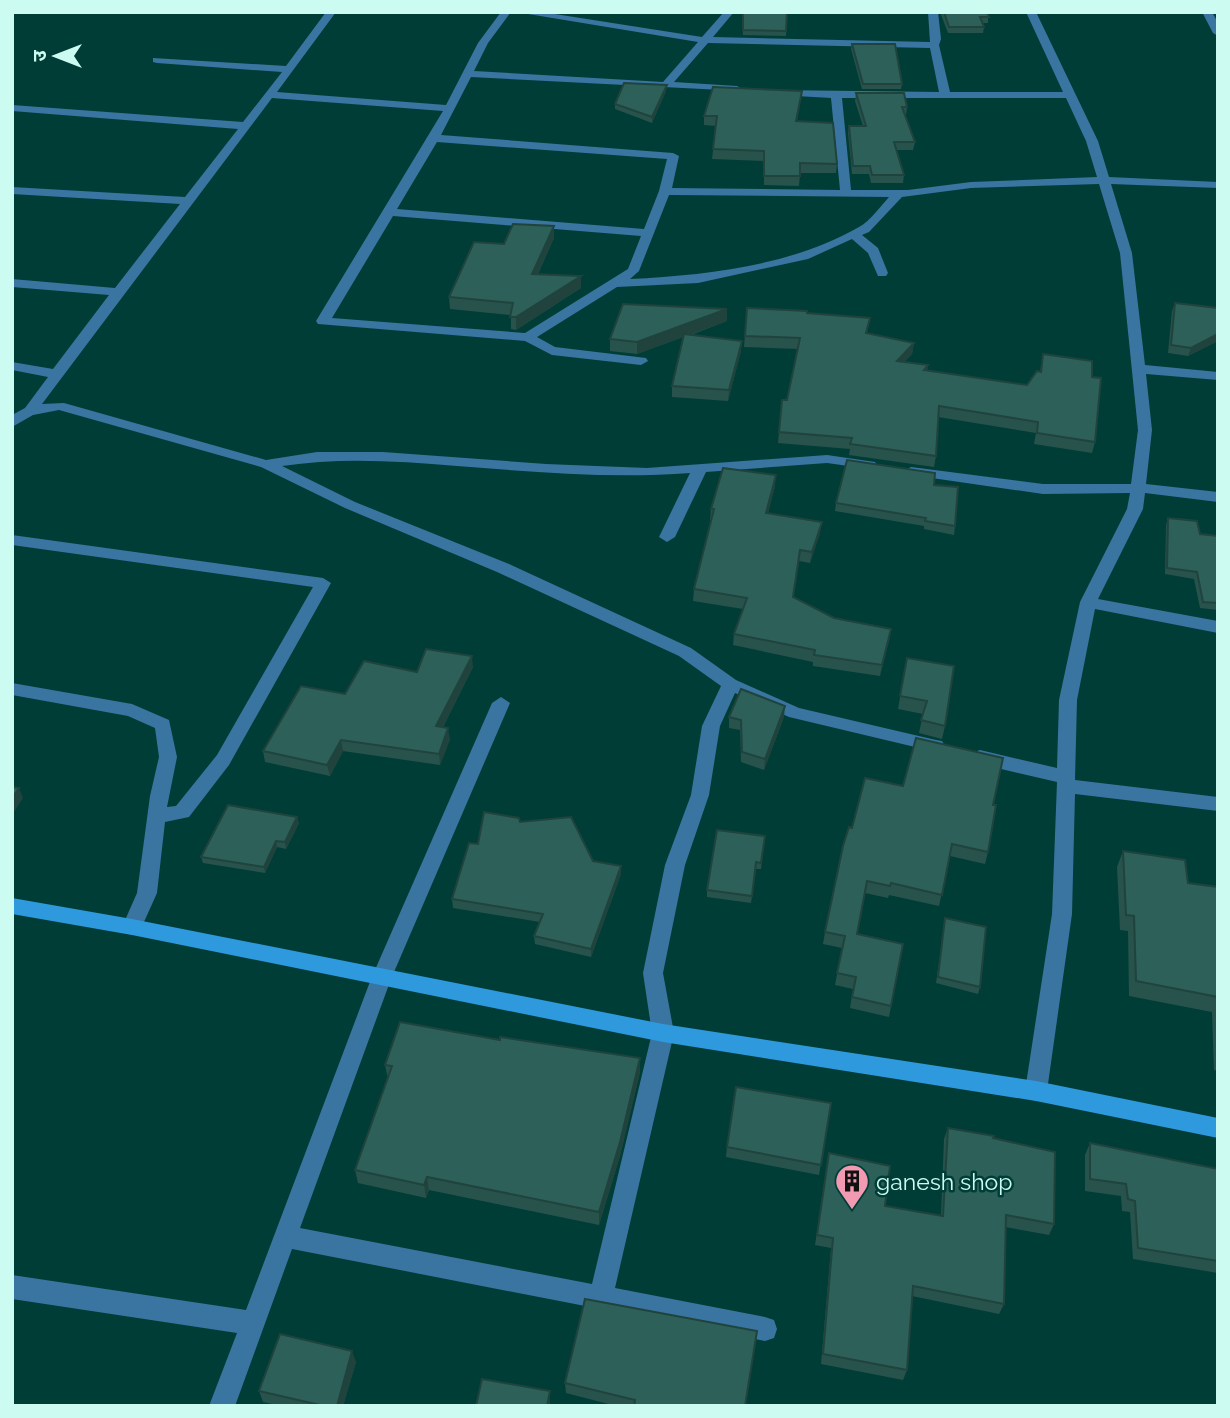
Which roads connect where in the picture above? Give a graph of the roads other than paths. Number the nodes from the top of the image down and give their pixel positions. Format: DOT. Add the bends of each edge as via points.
graph roads {
  1 [pos="331,12"];
  2 [pos="506,12"];
  3 [pos="521,12"];
  4 [pos="729,12"];
  5 [pos="933,12"];
  6 [pos="1031,12"];
  7 [pos="1207,12"];
  8 [pos="1218,33"];
  9 [pos="705,40"];
  10 [pos="934,45"];
  11 [pos="157,61"];
  12 [pos="290,69"];
  13 [pos="468,74"];
  14 [pos="666,85"];
  15 [pos="743,90"];
  16 [pos="769,91"];
  17 [pos="271,95"];
  18 [pos="836,95"];
  19 [pos="945,95"];
  20 [pos="1069,95"];
  21 [pos="12,108"];
  22 [pos="450,108"];
  23 [pos="246,126"];
  24 [pos="434,138"];
  25 [pos="1104,180"];
  26 [pos="1218,185"];
  27 [pos="12,190"];
  28 [pos="665,191"];
  29 [pos="846,194"];
  30 [pos="899,194"];
  31 [pos="188,201"];
  32 [pos="388,212"];
  33 [pos="649,233"];
  34 [pos="853,234"];
  35 [pos="883,273"];
  36 [pos="12,283"];
  37 [pos="615,283"];
  38 [pos="117,292"];
  39 [pos="527,337"];
  40 [pos="641,362"];
  41 [pos="12,366"];
  42 [pos="1139,369"];
  43 [pos="57,374"];
  44 [pos="1218,376"];
  45 [pos="32,408"];
  46 [pos="12,423"];
  47 [pos="266,464"];
  48 [pos="700,469"];
  49 [pos="1138,488"];
  50 [pos="1218,497"];
  51 [pos="667,537"];
  52 [pos="12,540"];
  53 [pos="1088,602"];
  54 [pos="1218,627"];
  55 [pos="730,684"];
  56 [pos="12,689"];
  57 [pos="501,703"];
  58 [pos="1065,782"];
  59 [pos="1218,804"];
  60 [pos="157,816"];
  61 [pos="12,906"];
  62 [pos="132,927"];
  63 [pos="381,979"];
  64 [pos="663,1033"];
  65 [pos="1036,1091"];
  66 [pos="1218,1128"];
  67 [pos="285,1236"];
  68 [pos="12,1287"];
  69 [pos="600,1299"];
  70 [pos="253,1323"];
  71 [pos="765,1329"];
  72 [pos="222,1406"];
  1 -- 12 [label="street"];
  2 -- 13 [label="street"];
  3 -- 9 [label="street"];
  4 -- 9 [label="street"];
  5 -- 10 [label="street"];
  6 -- 20 [label="street"];
  7 -- 8 [label="street"];
  9 -- 10 [label="street"];
  9 -- 14 [label="street"];
  10 -- 19 [label="street"];
  11 -- 12 [label="street"];
  12 -- 17 [label="street"];
  13 -- 14 [label="street"];
  13 -- 22 [label="street"];
  14 -- 15 [label="street"];
  16 -- 18 [label="street"];
  17 -- 22 [label="street"];
  17 -- 23 [label="street"];
  18 -- 19 [label="street"];
  18 -- 29 [label="street"];
  19 -- 20 [label="street"];
  20 -- 25 [label="street" via="1092,141"];
  21 -- 23 [label="street"];
  22 -- 24 [label="street"];
  23 -- 31 [label="street"];
  24 -- 28 [label="street" via="673,156"];
  24 -- 32 [label="street"];
  25 -- 26 [label="street"];
  25 -- 30 [label="street" via="971,185"];
  25 -- 42 [label="street" via="1126,253"];
  27 -- 31 [label="street"];
  28 -- 29 [label="street"];
  28 -- 33 [label="street"];
  29 -- 30 [label="street"];
  30 -- 34 [label="street" via="865,229"];
  31 -- 38 [label="street"];
  32 -- 33 [label="street"];
  32 -- 39 [label="street" via="323,321"];
  33 -- 37 [label="street" via="633,271"];
  34 -- 35 [label="street" via="874,251"];
  34 -- 37 [label="street" via="804,256 698,279"];
  36 -- 38 [label="street"];
  37 -- 39 [label="street"];
  38 -- 43 [label="street"];
  39 -- 40 [label="street" via="552,351"];
  41 -- 43 [label="street"];
  42 -- 44 [label="street"];
  42 -- 49 [label="street" via="1145,430"];
  43 -- 45 [label="street"];
  45 -- 46 [label="street"];
  45 -- 47 [label="street" via="59,406"];
  47 -- 48 [label="street" via="317,456 383,456 546,468"];
  47 -- 55 [label="street" via="685,652"];
  48 -- 49 [label="street" via="827,459 1043,489"];
  48 -- 51 [label="street"];
  49 -- 50 [label="street"];
  49 -- 53 [label="street" via="1135,509"];
  52 -- 60 [label="street" via="323,583 223,760 182,812"];
  53 -- 54 [label="street"];
  53 -- 58 [label="street" via="1068,700"];
  55 -- 58 [label="street" via="795,713"];
  55 -- 64 [label="street" via="711,726 700,795 675,865 653,973"];
  56 -- 60 [label="street" via="132,710 163,724 168,757"];
  57 -- 63 [label="street"];
  58 -- 59 [label="street"];
  58 -- 65 [label="street" via="1062,914"];
  60 -- 62 [label="street" via="147,893"];
  61 -- 62 [label="street"];
  62 -- 63 [label="street"];
  63 -- 64 [label="street"];
  63 -- 67 [label="street"];
  64 -- 65 [label="street"];
  64 -- 69 [label="street"];
  65 -- 66 [label="street"];
  67 -- 69 [label="street"];
  67 -- 70 [label="street"];
  68 -- 70 [label="street"];
  69 -- 71 [label="street"];
  70 -- 72 [label="street"];
}
